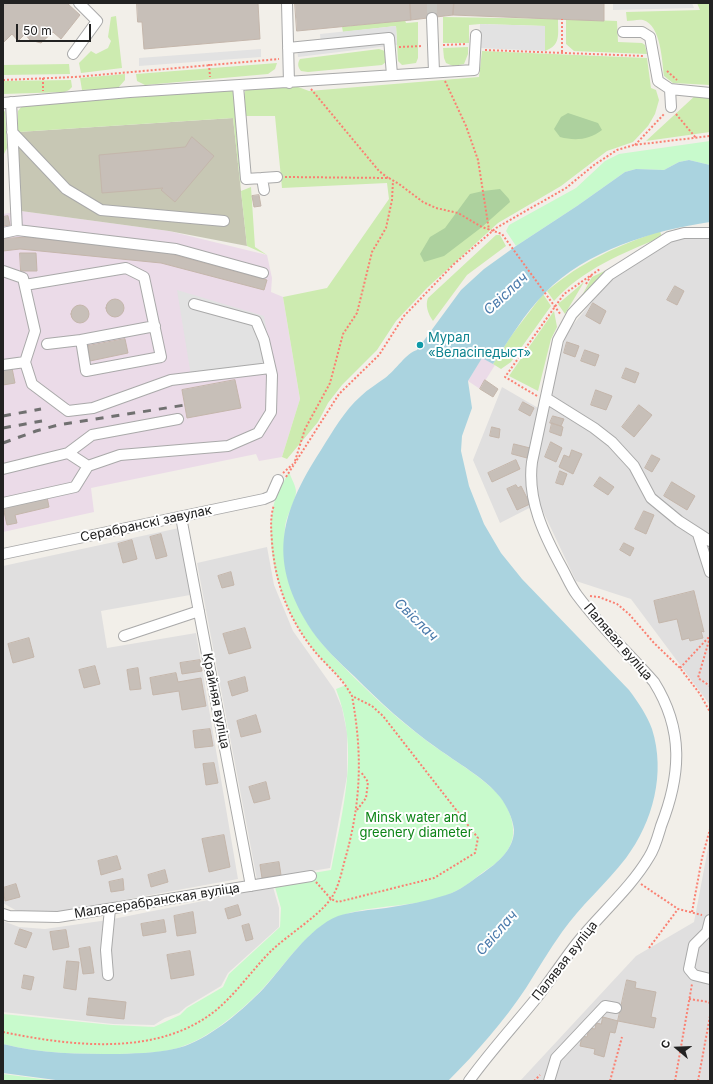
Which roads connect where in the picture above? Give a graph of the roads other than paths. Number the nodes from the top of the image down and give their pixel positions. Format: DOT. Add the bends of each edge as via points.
graph roads {
  1 [pos="79,3"];
  2 [pos="287,3"];
  3 [pos="432,18"];
  4 [pos="623,32"];
  5 [pos="476,35"];
  6 [pos="288,53"];
  7 [pos="73,54"];
  8 [pos="438,72"];
  9 [pos="392,75"];
  10 [pos="289,82"];
  11 [pos="238,86"];
  12 [pos="670,89"];
  13 [pos="710,93"];
  14 [pos="7,103"];
  15 [pos="671,107"];
  16 [pos="12,132"];
  17 [pos="277,176"];
  18 [pos="262,178"];
  19 [pos="264,190"];
  20 [pos="224,221"];
  21 [pos="17,230"];
  22 [pos="3,233"];
  23 [pos="710,234"];
  24 [pos="3,271"];
  25 [pos="262,273"];
  26 [pos="25,285"];
  27 [pos="194,304"];
  28 [pos="155,326"];
  29 [pos="81,340"];
  30 [pos="48,344"];
  31 [pos="25,362"];
  32 [pos="3,365"];
  33 [pos="270,368"];
  34 [pos="546,398"];
  35 [pos="178,419"];
  36 [pos="68,453"];
  37 [pos="88,466"];
  38 [pos="3,469"];
  39 [pos="281,480"];
  40 [pos="3,503"];
  41 [pos="181,517"];
  42 [pos="698,534"];
  43 [pos="710,541"];
  44 [pos="3,554"];
  45 [pos="710,572"];
  46 [pos="199,611"];
  47 [pos="124,636"];
  48 [pos="311,876"];
  49 [pos="251,886"];
  50 [pos="110,909"];
  51 [pos="3,914"];
  52 [pos="710,920"];
  53 [pos="709,932"];
  54 [pos="108,975"];
  55 [pos="710,979"];
  56 [pos="616,1008"];
  57 [pos="469,1081"];
  58 [pos="549,1081"];
  1 -- 7 [label="street" via="97,21"];
  2 -- 6 [label="street"];
  3 -- 8 [label="street"];
  4 -- 12 [label="street" via="642,32 650,37 658,81"];
  5 -- 8 [label="street" via="474,70"];
  6 -- 9 [label="street" via="389,38"];
  6 -- 10 [label="street"];
  8 -- 9 [label="street"];
  9 -- 10 [label="street"];
  10 -- 11 [label="street"];
  11 -- 14 [label="street"];
  11 -- 18 [label="street" via="246,179"];
  12 -- 13 [label="street"];
  12 -- 15 [label="street"];
  14 -- 16 [label="street"];
  16 -- 20 [label="street" via="66,189 101,210"];
  16 -- 21 [label="street"];
  17 -- 18 [label="street"];
  18 -- 19 [label="street"];
  21 -- 22 [label="street"];
  21 -- 25 [label="street" via="176,249"];
  23 -- 34 [label="street, Палявая вуліца" via="677,234 669,237 609,275 584,299 567,322 558,340"];
  24 -- 26 [label="street" via="23,278"];
  26 -- 28 [label="street" via="126,268 144,277"];
  26 -- 31 [label="street" via="35,331"];
  27 -- 33 [label="street" via="256,321 264,340"];
  28 -- 29 [label="street"];
  28 -- 29 [label="street" via="162,357 86,371"];
  29 -- 30 [label="street"];
  31 -- 32 [label="street"];
  31 -- 33 [label="street" via="32,384 68,411 93,408 171,380"];
  33 -- 37 [label="street" via="271,412 258,433 228,446 120,455"];
  34 -- 42 [label="street" via="612,442 634,466 651,498"];
  34 -- 57 [label="street, Палявая вуліца" via="530,474 537,515 577,594 654,682 664,698 678,751 675,781 650,856 577,943 535,1000"];
  35 -- 36 [label="street" via="92,435"];
  36 -- 37 [label="street"];
  36 -- 38 [label="street"];
  37 -- 40 [label="street" via="75,487"];
  39 -- 41 [label="street, Серабранскі завулак" via="271,496 264,499"];
  41 -- 44 [label="street, Серабранскі завулак"];
  41 -- 46 [label="street, Крайняя вуліца"];
  42 -- 43 [label="street"];
  42 -- 45 [label="street"];
  46 -- 47 [label="street"];
  46 -- 49 [label="street, Крайняя вуліца"];
  48 -- 49 [label="street, Маласерабранская вуліца"];
  49 -- 50 [label="street, Маласерабранская вуліца"];
  50 -- 51 [label="street, Маласерабранская вуліца" via="58,917"];
  50 -- 54 [label="street" via="106,950"];
  52 -- 53 [label="street"];
  53 -- 55 [label="street" via="694,945 689,969 694,975"];
  56 -- 58 [label="street" via="605,1006 556,1058"];
}
